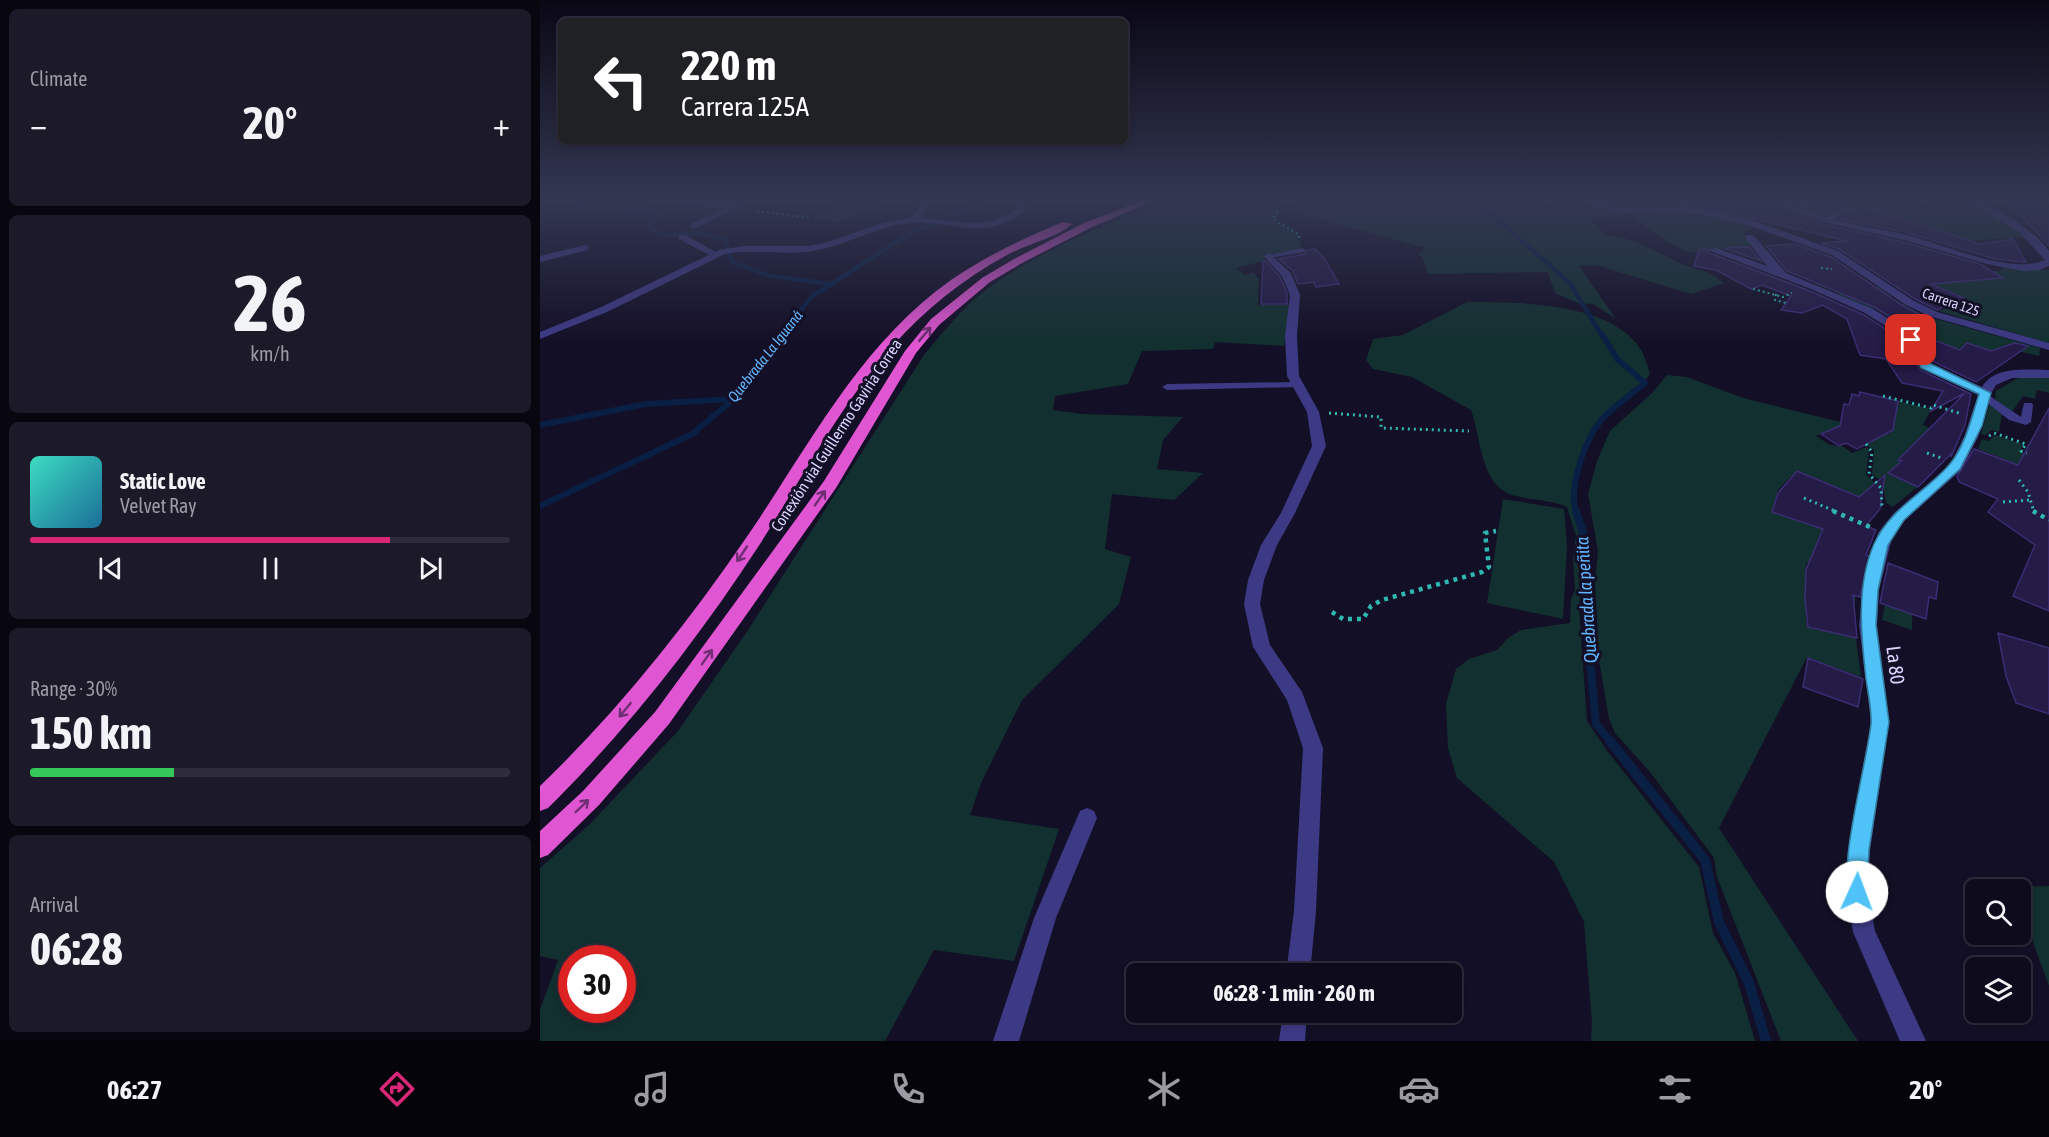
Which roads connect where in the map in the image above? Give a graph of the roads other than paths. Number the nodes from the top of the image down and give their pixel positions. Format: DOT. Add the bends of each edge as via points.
graph roads {
  1 [pos="585,248"];
  2 [pos="702,248"];
  3 [pos="815,248"];
  4 [pos="1015,248"];
  5 [pos="1044,248"];
  6 [pos="1761,248"];
  7 [pos="1821,248"];
  8 [pos="1939,248"];
  9 [pos="1302,250"];
  10 [pos="1713,250"];
  11 [pos="716,255"];
  12 [pos="1269,256"];
  13 [pos="540,259"];
  14 [pos="2049,260"];
  15 [pos="1783,275"];
  16 [pos="540,336"];
  17 [pos="2049,347"];
  18 [pos="2049,374"];
  19 [pos="1296,385"];
  20 [pos="1167,387"];
  21 [pos="1985,394"];
  22 [pos="2028,405"];
  23 [pos="540,801"];
  24 [pos="1087,818"];
  25 [pos="540,847"];
  26 [pos="1299,963"];
  27 [pos="1294,1023"];
  28 [pos="1006,1041"];
  29 [pos="1292,1041"];
  30 [pos="1913,1041"];
  1 -- 13 [label="street"];
  2 -- 11 [label="street"];
  3 -- 11 [label="street"];
  4 -- 23 [label="highway, Conexión vial Guillermo Gaviria Correa, one-way" via="960,277 916,313 863,372 704,610 612,726"];
  25 -- 5 [label="highway, Conexión vial Guillermo Gaviria Correa, one-way" via="591,798 662,718 830,484 905,361 935,322 986,280"];
  6 -- 15 [label="street"];
  7 -- 17 [label="street, Carrera 125" via="1924,310"];
  8 -- 14 [label="street" via="2018,267 2044,266"];
  9 -- 12 [label="lane"];
  10 -- 15 [label="street"];
  11 -- 16 [label="street" via="614,306"];
  12 -- 19 [label="street" via="1287,275 1295,296 1291,336"];
  15 -- 21 [label="street" via="1853,303 1896,326 1911,340 1925,365"];
  18 -- 21 [label="street" via="2001,376"];
  19 -- 20 [label="lane"];
  19 -- 26 [label="street" via="1313,412 1319,446 1269,545 1252,604 1262,647 1295,697 1313,748"];
  21 -- 22 [label="lane" via="2013,418 2026,422"];
  21 -- 30 [label="street, La 80" via="1956,467 1886,533 1870,600 1868,625 1880,722 1859,850 1857,892 1864,932"];
  24 -- 28 [label="street" via="1045,918"];
  27 -- 29 [label="street"];
}
